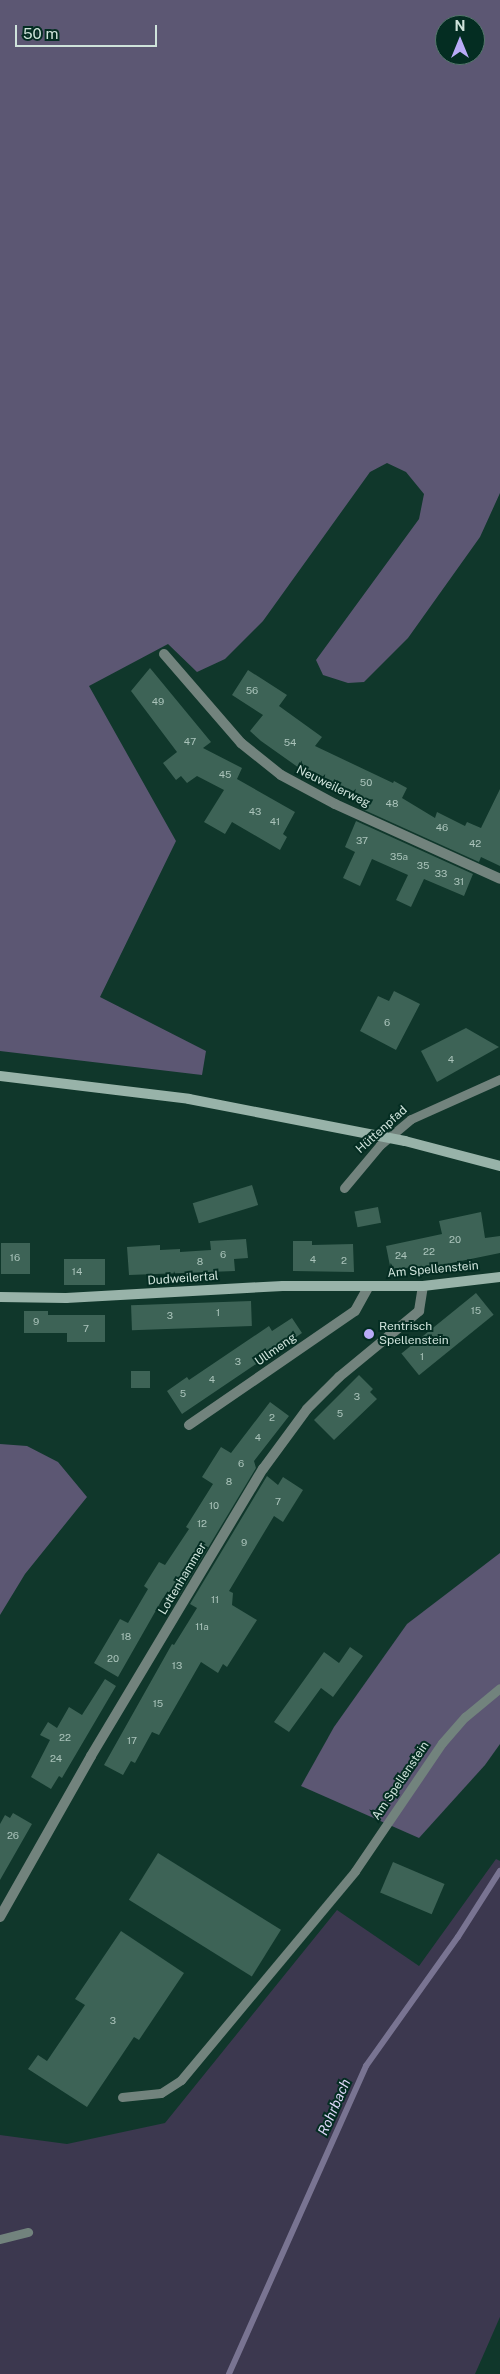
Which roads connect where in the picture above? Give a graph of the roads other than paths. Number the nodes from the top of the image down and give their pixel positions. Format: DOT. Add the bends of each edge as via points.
graph roads {
  1 [pos="164,654"];
  2 [pos="500,879"];
  3 [pos="0,1076"];
  4 [pos="500,1078"];
  5 [pos="500,1166"];
  6 [pos="344,1188"];
  7 [pos="500,1276"];
  8 [pos="423,1286"];
  9 [pos="368,1288"];
  10 [pos="0,1296"];
  11 [pos="189,1425"];
  12 [pos="500,1688"];
  13 [pos="0,1918"];
  14 [pos="122,2097"];
  15 [pos="28,2232"];
  16 [pos="0,2239"];
  1 -- 2 [label="street, Neuweilerweg" via="241,743 281,774 327,800"];
  3 -- 5 [label="main road, bridge" via="189,1099 405,1140"];
  4 -- 6 [label="lane, Hüttenpfad" via="411,1119 380,1145"];
  7 -- 8 [label="main road, Am Spellenstein"];
  8 -- 9 [label="main road, Am Spellenstein"];
  8 -- 13 [label="street, Lottenhammer" via="419,1311 339,1377 308,1409 263,1470 91,1756"];
  9 -- 10 [label="main road, Dudweilertal" via="283,1286 66,1298"];
  9 -- 11 [label="street, Ullmeng" via="355,1311"];
  12 -- 14 [label="lane, Am Spellenstein" via="442,1743 355,1871 181,2080 161,2093"];
  15 -- 16 [label="lane"];
}
